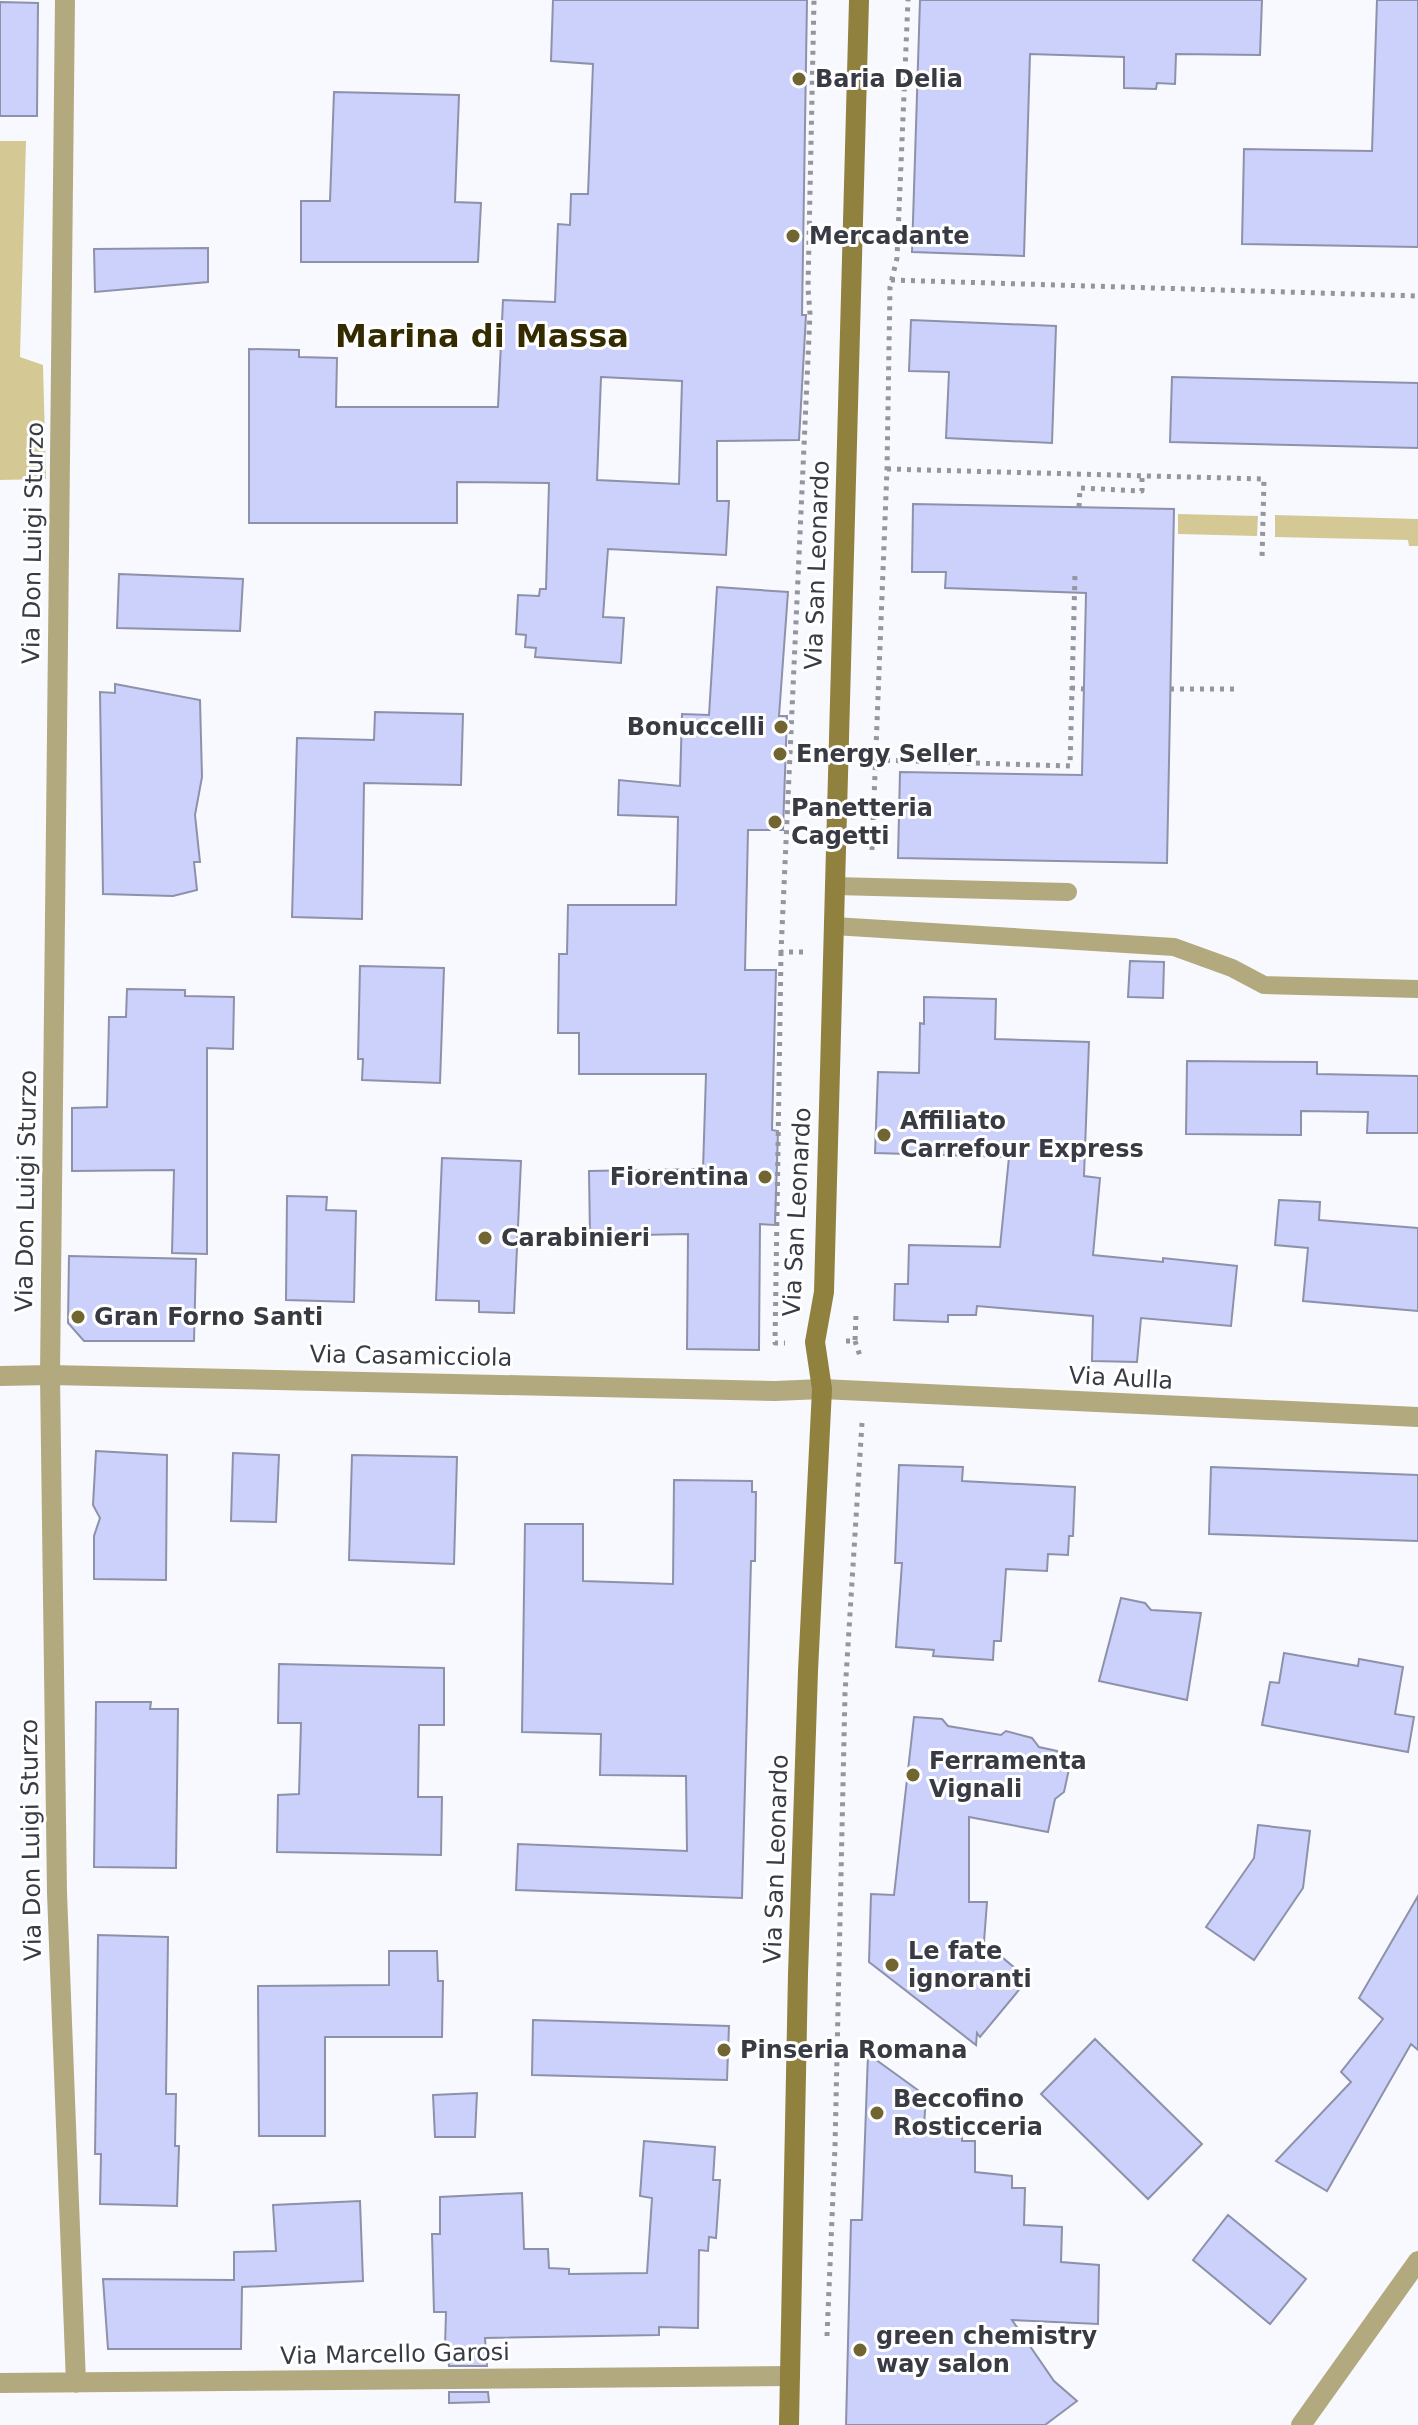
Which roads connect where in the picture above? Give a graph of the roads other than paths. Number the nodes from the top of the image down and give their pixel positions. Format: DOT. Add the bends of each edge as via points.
graph roads {
  1 [pos="65,0"];
  2 [pos="859,0"];
  3 [pos="835,886"];
  4 [pos="1068,892"];
  5 [pos="834,926"];
  6 [pos="1418,989"];
  7 [pos="50,1375"];
  8 [pos="0,1376"];
  9 [pos="822,1389"];
  10 [pos="1418,1417"];
  11 [pos="1418,2261"];
  12 [pos="790,2376"];
  13 [pos="0,2383"];
  14 [pos="76,2383"];
  15 [pos="789,2425"];
  16 [pos="1301,2425"];
  1 -- 7 [label="street, Via Don Luigi Sturzo"];
  2 -- 3 [label="main road, Via San Leonardo"];
  3 -- 4 [label="lane"];
  3 -- 5 [label="main road, Via San Leonardo"];
  5 -- 6 [label="lane" via="1174,947 1264,985"];
  5 -- 9 [label="main road, Via San Leonardo" via="824,1292 815,1342"];
  7 -- 8 [label="street, Via Casamicciola"];
  7 -- 9 [label="street, Via Casamicciola"];
  7 -- 14 [label="street, Via Don Luigi Sturzo" via="57,1893"];
  9 -- 10 [label="street, Via Aulla"];
  9 -- 12 [label="main road, Via San Leonardo" via="798,1974"];
  11 -- 16 [label="street"];
  12 -- 14 [label="street, Via Marcello Garosi"];
  12 -- 15 [label="main road, Via San Leonardo"];
  13 -- 14 [label="street, Via Marcello Garosi"];
}
